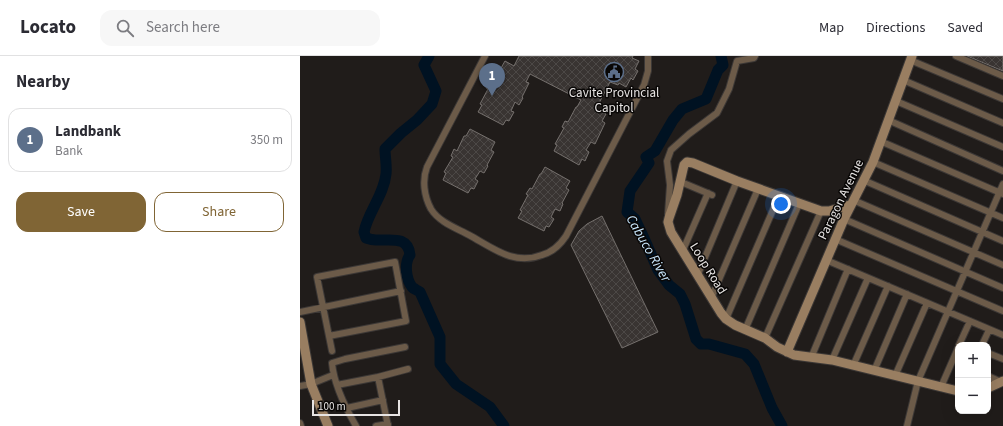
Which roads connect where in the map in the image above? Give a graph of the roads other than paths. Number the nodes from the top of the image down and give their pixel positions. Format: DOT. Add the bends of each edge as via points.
graph roads {
  1 [pos="485,56"];
  2 [pos="648,56"];
  3 [pos="755,56"];
  4 [pos="956,56"];
  5 [pos="911,58"];
  6 [pos="1003,76"];
  7 [pos="903,80"];
  8 [pos="1003,99"];
  9 [pos="896,101"];
  10 [pos="888,120"];
  11 [pos="1003,123"];
  12 [pos="880,142"];
  13 [pos="1003,147"];
  14 [pos="873,162"];
  15 [pos="1003,172"];
  16 [pos="863,180"];
  17 [pos="737,181"];
  18 [pos="681,182"];
  19 [pos="1003,184"];
  20 [pos="758,189"];
  21 [pos="1001,193"];
  22 [pos="779,196"];
  23 [pos="852,202"];
  24 [pos="799,204"];
  25 [pos="821,211"];
  26 [pos="991,212"];
  27 [pos="1003,218"];
  28 [pos="844,219"];
  29 [pos="668,222"];
  30 [pos="982,232"];
  31 [pos="835,239"];
  32 [pos="1003,241"];
  33 [pos="683,250"];
  34 [pos="974,252"];
  35 [pos="826,260"];
  36 [pos="1003,265"];
  37 [pos="848,269"];
  38 [pos="965,271"];
  39 [pos="698,274"];
  40 [pos="868,278"];
  41 [pos="888,286"];
  42 [pos="1003,288"];
  43 [pos="401,291"];
  44 [pos="957,291"];
  45 [pos="908,294"];
  46 [pos="712,296"];
  47 [pos="927,303"];
  48 [pos="324,307"];
  49 [pos="1003,311"];
  50 [pos="300,312"];
  51 [pos="948,312"];
  52 [pos="726,319"];
  53 [pos="970,321"];
  54 [pos="300,322"];
  55 [pos="746,330"];
  56 [pos="989,330"];
  57 [pos="329,336"];
  58 [pos="1003,336"];
  59 [pos="765,338"];
  60 [pos="302,340"];
  61 [pos="960,342"];
  62 [pos="983,342"];
  63 [pos="405,347"];
  64 [pos="332,351"];
  65 [pos="787,352"];
  66 [pos="991,353"];
  67 [pos="955,355"];
  68 [pos="810,358"];
  69 [pos="1003,359"];
  70 [pos="832,360"];
  71 [pos="853,366"];
  72 [pos="408,369"];
  73 [pos="874,371"];
  74 [pos="333,375"];
  75 [pos="895,376"];
  76 [pos="378,377"];
  77 [pos="991,377"];
  78 [pos="918,381"];
  79 [pos="1002,381"];
  80 [pos="311,384"];
  81 [pos="337,384"];
  82 [pos="300,386"];
  83 [pos="991,386"];
  84 [pos="941,387"];
  85 [pos="955,390"];
  86 [pos="383,400"];
  87 [pos="347,408"];
  88 [pos="300,423"];
  89 [pos="388,425"];
  90 [pos="301,426"];
  91 [pos="328,426"];
  92 [pos="356,426"];
  93 [pos="376,426"];
  94 [pos="906,426"];
  1 -- 2 [label="street" via="427,167 425,192 431,208 443,221 510,257 524,260 547,254 566,236 644,85 648,71"];
  3 -- 29 [label="street" via="736,61 729,89 717,113 671,150 667,161 670,185"];
  4 -- 6 [label="street"];
  5 -- 7 [label="street, Paragon Avenue"];
  5 -- 8 [label="street"];
  7 -- 9 [label="street, Paragon Avenue"];
  7 -- 11 [label="street"];
  9 -- 10 [label="street, Paragon Avenue"];
  9 -- 13 [label="street"];
  10 -- 12 [label="street, Paragon Avenue"];
  10 -- 15 [label="street"];
  12 -- 14 [label="street, Paragon Avenue"];
  12 -- 21 [label="street"];
  14 -- 16 [label="street, Paragon Avenue"];
  14 -- 26 [label="street"];
  16 -- 23 [label="street, Paragon Avenue"];
  16 -- 30 [label="street"];
  17 -- 18 [label="street" via="689,162 684,165"];
  17 -- 20 [label="street"];
  17 -- 39 [label="street"];
  18 -- 29 [label="street"];
  18 -- 33 [label="street" via="710,194"];
  19 -- 21 [label="street"];
  20 -- 22 [label="street"];
  20 -- 46 [label="street"];
  21 -- 26 [label="street"];
  22 -- 24 [label="street"];
  22 -- 52 [label="street"];
  23 -- 25 [label="street" via="829,211"];
  23 -- 28 [label="street, Paragon Avenue"];
  23 -- 34 [label="street"];
  24 -- 25 [label="street"];
  24 -- 55 [label="street"];
  25 -- 59 [label="street"];
  26 -- 27 [label="street"];
  26 -- 30 [label="street"];
  28 -- 31 [label="street, Paragon Avenue"];
  28 -- 38 [label="street"];
  29 -- 33 [label="street, Loop Road" via="671,232"];
  30 -- 32 [label="street"];
  30 -- 34 [label="street"];
  31 -- 35 [label="street, Paragon Avenue"];
  31 -- 44 [label="street"];
  33 -- 39 [label="street, Loop Road"];
  34 -- 36 [label="street"];
  34 -- 38 [label="street"];
  35 -- 37 [label="street"];
  35 -- 65 [label="street, Paragon Avenue"];
  37 -- 40 [label="street"];
  37 -- 68 [label="street"];
  38 -- 42 [label="street"];
  38 -- 44 [label="street"];
  39 -- 46 [label="street, Loop Road"];
  40 -- 41 [label="street"];
  40 -- 70 [label="street"];
  41 -- 45 [label="street"];
  41 -- 71 [label="street"];
  43 -- 48 [label="street"];
  43 -- 48 [label="street" via="395,262 317,277"];
  43 -- 57 [label="street" via="406,321"];
  44 -- 49 [label="street"];
  44 -- 51 [label="street"];
  45 -- 47 [label="street"];
  45 -- 73 [label="street"];
  46 -- 52 [label="street, Loop Road"];
  47 -- 51 [label="street"];
  47 -- 75 [label="street"];
  48 -- 50 [label="street"];
  48 -- 57 [label="street"];
  51 -- 53 [label="street"];
  51 -- 78 [label="street"];
  52 -- 55 [label="street, Loop Road"];
  53 -- 56 [label="street"];
  53 -- 61 [label="street"];
  54 -- 60 [label="street"];
  55 -- 59 [label="street, Loop Road"];
  56 -- 58 [label="street"];
  56 -- 62 [label="street"];
  57 -- 64 [label="street"];
  59 -- 65 [label="street, Loop Road"];
  60 -- 80 [label="street"];
  63 -- 74 [label="street" via="332,363"];
  65 -- 68 [label="street, Loop Road"];
  66 -- 69 [label="street"];
  67 -- 84 [label="street"];
  68 -- 70 [label="street, Loop Road"];
  70 -- 71 [label="street, Loop Road"];
  71 -- 73 [label="street, Loop Road"];
  72 -- 76 [label="street"];
  73 -- 75 [label="street, Loop Road"];
  74 -- 80 [label="street"];
  74 -- 81 [label="street"];
  75 -- 78 [label="street, Loop Road"];
  76 -- 81 [label="street"];
  76 -- 86 [label="street"];
  77 -- 79 [label="street"];
  78 -- 84 [label="street, Loop Road"];
  78 -- 94 [label="street"];
  79 -- 83 [label="street"];
  80 -- 82 [label="street"];
  80 -- 91 [label="street"];
  81 -- 87 [label="street"];
  84 -- 85 [label="street, Loop Road"];
  86 -- 87 [label="street"];
  86 -- 89 [label="street"];
  87 -- 92 [label="street"];
  88 -- 90 [label="street"];
  89 -- 93 [label="street"];
}
